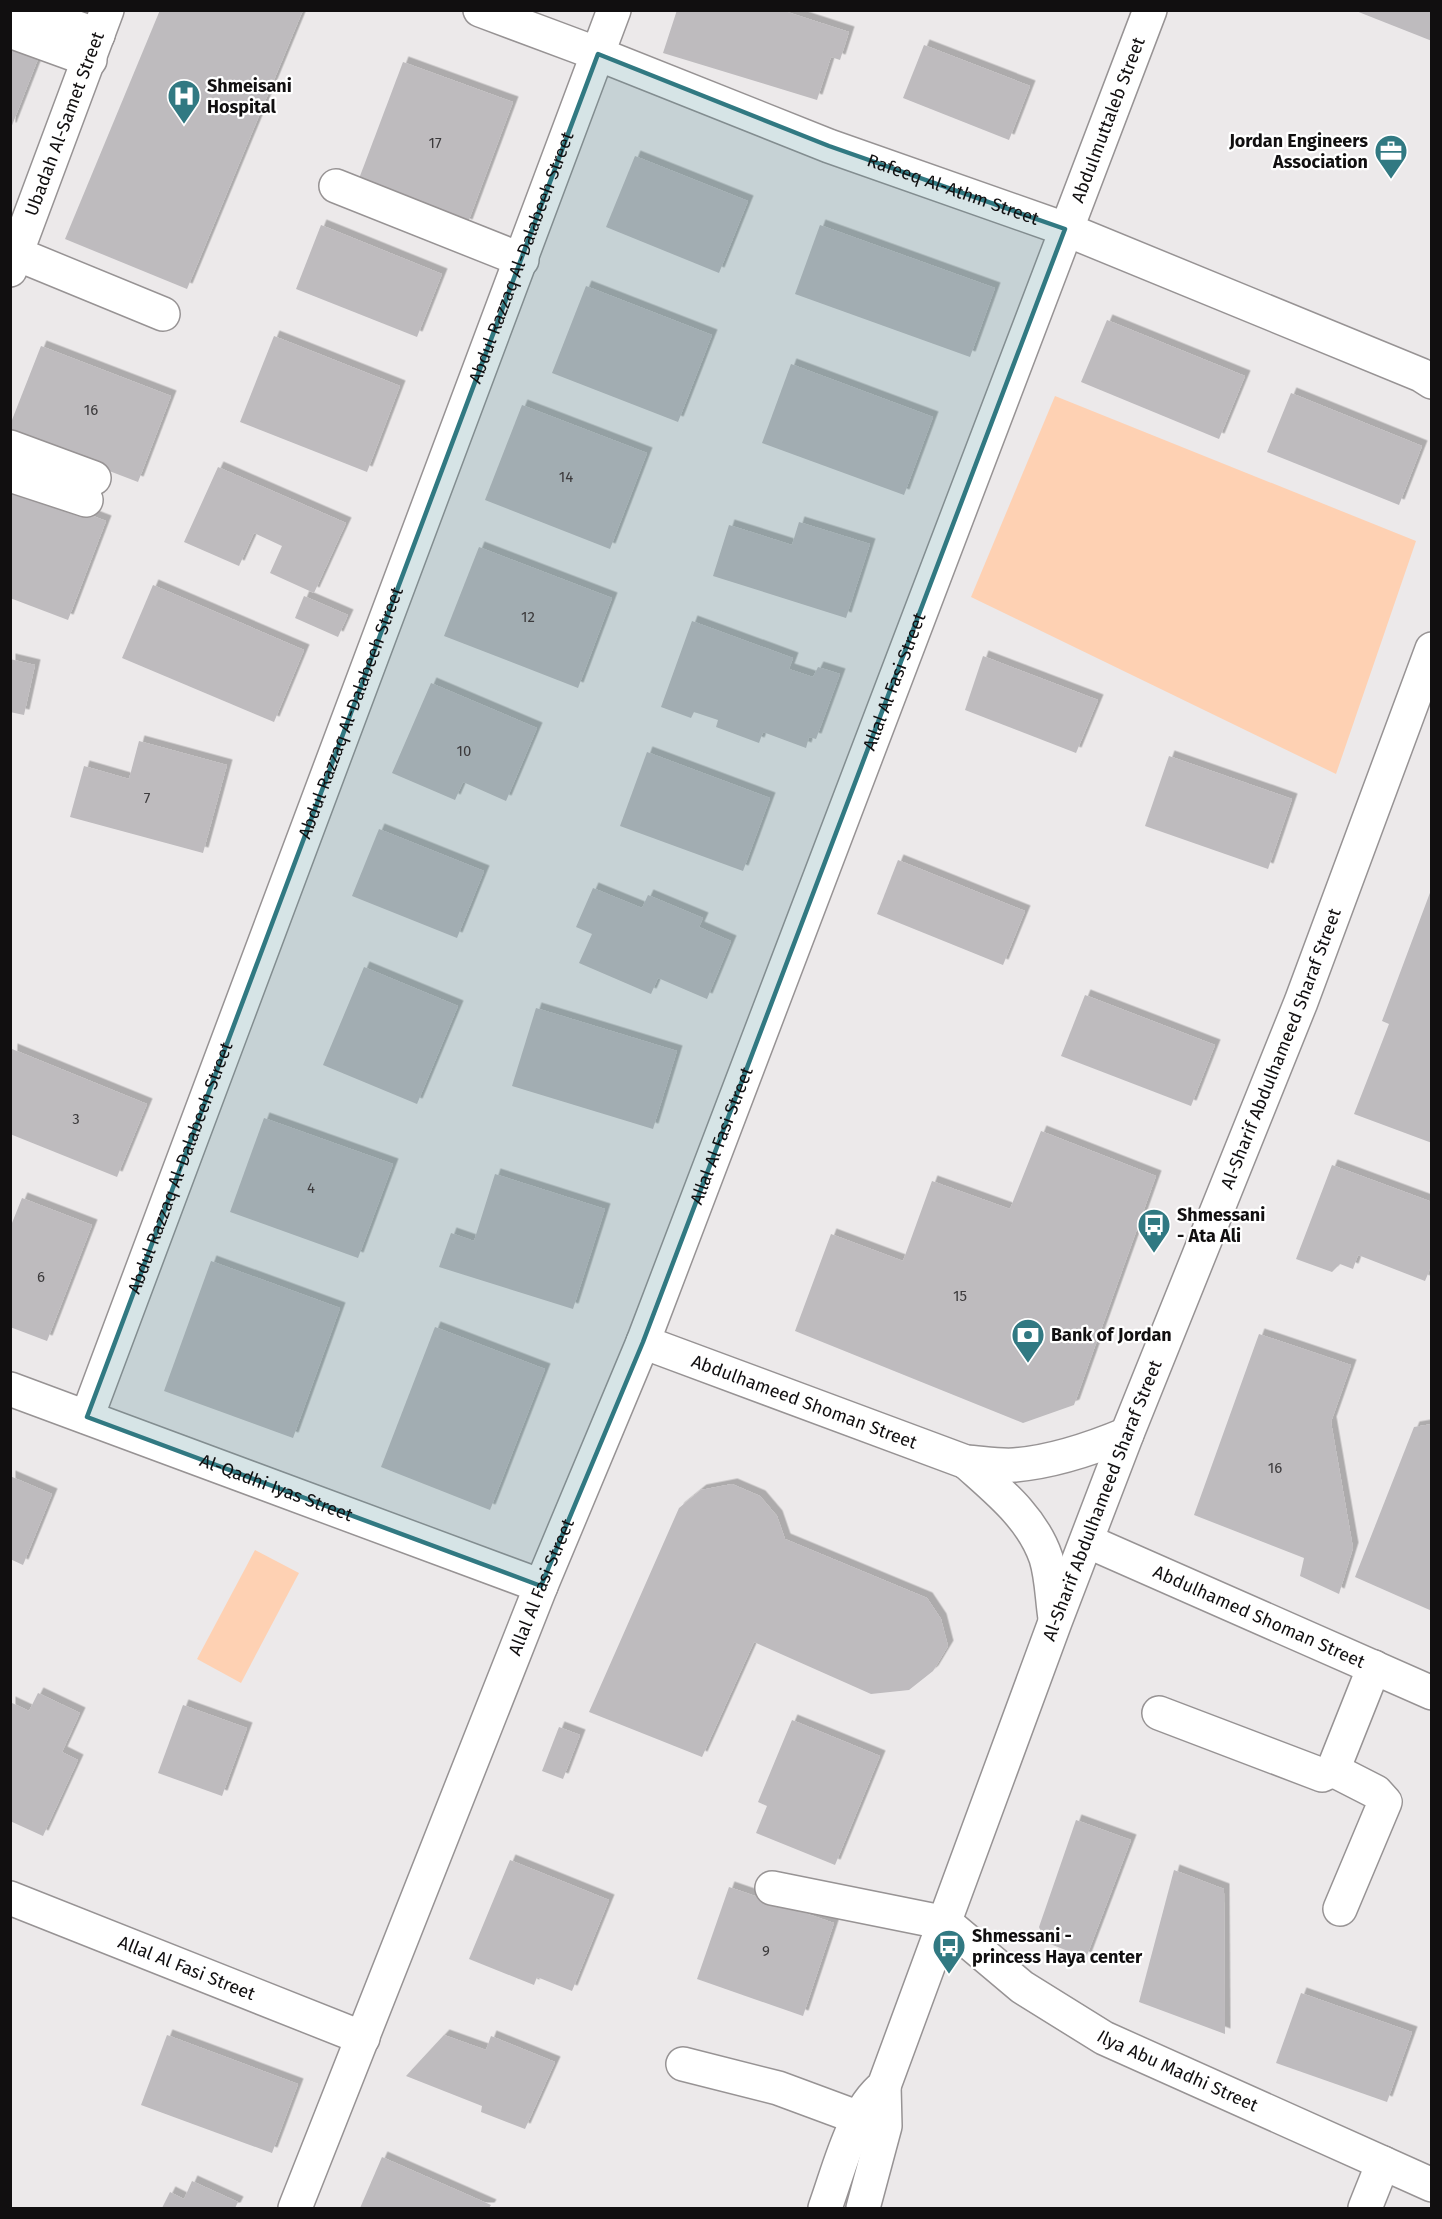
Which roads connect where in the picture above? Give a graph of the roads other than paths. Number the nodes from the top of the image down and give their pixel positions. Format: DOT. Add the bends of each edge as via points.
graph roads {
  1 [pos="25,10"];
  2 [pos="480,10"];
  3 [pos="614,10"];
  4 [pos="1150,10"];
  5 [pos="10,31"];
  6 [pos="98,35"];
  7 [pos="598,54"];
  8 [pos="336,186"];
  9 [pos="1065,229"];
  10 [pos="522,260"];
  11 [pos="14,262"];
  12 [pos="163,314"];
  13 [pos="1428,377"];
  14 [pos="10,447"];
  15 [pos="10,476"];
  16 [pos="1431,649"];
  17 [pos="643,1342"];
  18 [pos="10,1389"];
  19 [pos="87,1417"];
  20 [pos="1127,1434"];
  21 [pos="966,1462"];
  22 [pos="1087,1541"];
  23 [pos="541,1586"];
  24 [pos="1055,1622"];
  25 [pos="1374,1668"];
  26 [pos="1431,1693"];
  27 [pos="1159,1713"];
  28 [pos="1334,1770"];
  29 [pos="772,1888"];
  30 [pos="10,1898"];
  31 [pos="1340,1909"];
  32 [pos="946,1923"];
  33 [pos="363,2038"];
  34 [pos="683,2064"];
  35 [pos="884,2086"];
  36 [pos="859,2118"];
  37 [pos="1383,2163"];
  38 [pos="1431,2185"];
  39 [pos="295,2208"];
  40 [pos="825,2208"];
  41 [pos="863,2208"];
  42 [pos="1365,2208"];
  1 -- 6 [label="street"];
  2 -- 7 [label="street, Rafeeq Al-Athm Street"];
  3 -- 7 [label="street, Abdul Razzaq Al-Dalabeeh Street"];
  4 -- 9 [label="street, Abdulmuttaleb Street"];
  5 -- 6 [label="street"];
  6 -- 11 [label="street, Ubadah Al-Samet Street"];
  7 -- 9 [label="street, Rafeeq Al-Athm Street" via="829,146"];
  7 -- 10 [label="street, Abdul Razzaq Al-Dalabeeh Street"];
  8 -- 10 [label="street"];
  9 -- 13 [label="street, Rafeeq Al-Athm Street"];
  9 -- 17 [label="street, Allal Al Fasi Street"];
  10 -- 19 [label="street, Abdul Razzaq Al-Dalabeeh Street"];
  11 -- 12 [label="street"];
  14 -- 15 [label="street" via="90,489"];
  16 -- 20 [label="street, Al-Sharif Abdulhameed Sharaf Street" via="1301,1002"];
  17 -- 21 [label="street, Abdulhameed Shoman Street"];
  17 -- 23 [label="street, Allal Al Fasi Street"];
  18 -- 19 [label="street, Al-Qadhi Iyas Street"];
  19 -- 23 [label="street, Al-Qadhi Iyas Street"];
  20 -- 21 [label="street, Abdulhameed Shoman Street" via="1091,1449 1047,1460 1012,1466"];
  20 -- 22 [label="street, Al-Sharif Abdulhameed Sharaf Street"];
  21 -- 24 [label="street, Abdulhameed Shoman Street" via="1013,1504 1034,1534 1046,1559"];
  22 -- 24 [label="street, Al-Sharif Abdulhameed Sharaf Street"];
  22 -- 25 [label="street, Abdulhamed Shoman Street"];
  23 -- 33 [label="street, Allal Al Fasi Street"];
  24 -- 32 [label="street, Al-Sharif Abdulhameed Sharaf Street"];
  25 -- 26 [label="street, Abdulhamed Shoman Street"];
  25 -- 28 [label="street"];
  27 -- 28 [label="street" via="1323,1775"];
  28 -- 31 [label="street" via="1376,1792 1385,1802"];
  29 -- 32 [label="street"];
  30 -- 33 [label="street, Allal Al Fasi Street"];
  32 -- 35 [label="street, Al-Sharif Abdulhameed Sharaf Street"];
  32 -- 37 [label="street, Ilya Abu Madhi Street" via="1022,1988 1104,2038"];
  33 -- 39 [label="street, Allal Al Fasi Street"];
  34 -- 36 [label="street" via="778,2088"];
  35 -- 36 [label="street" via="873,2095"];
  35 -- 41 [label="street" via="885,2126"];
  36 -- 40 [label="street"];
  37 -- 38 [label="street, Ilya Abu Madhi Street"];
  37 -- 42 [label="street"];
}
